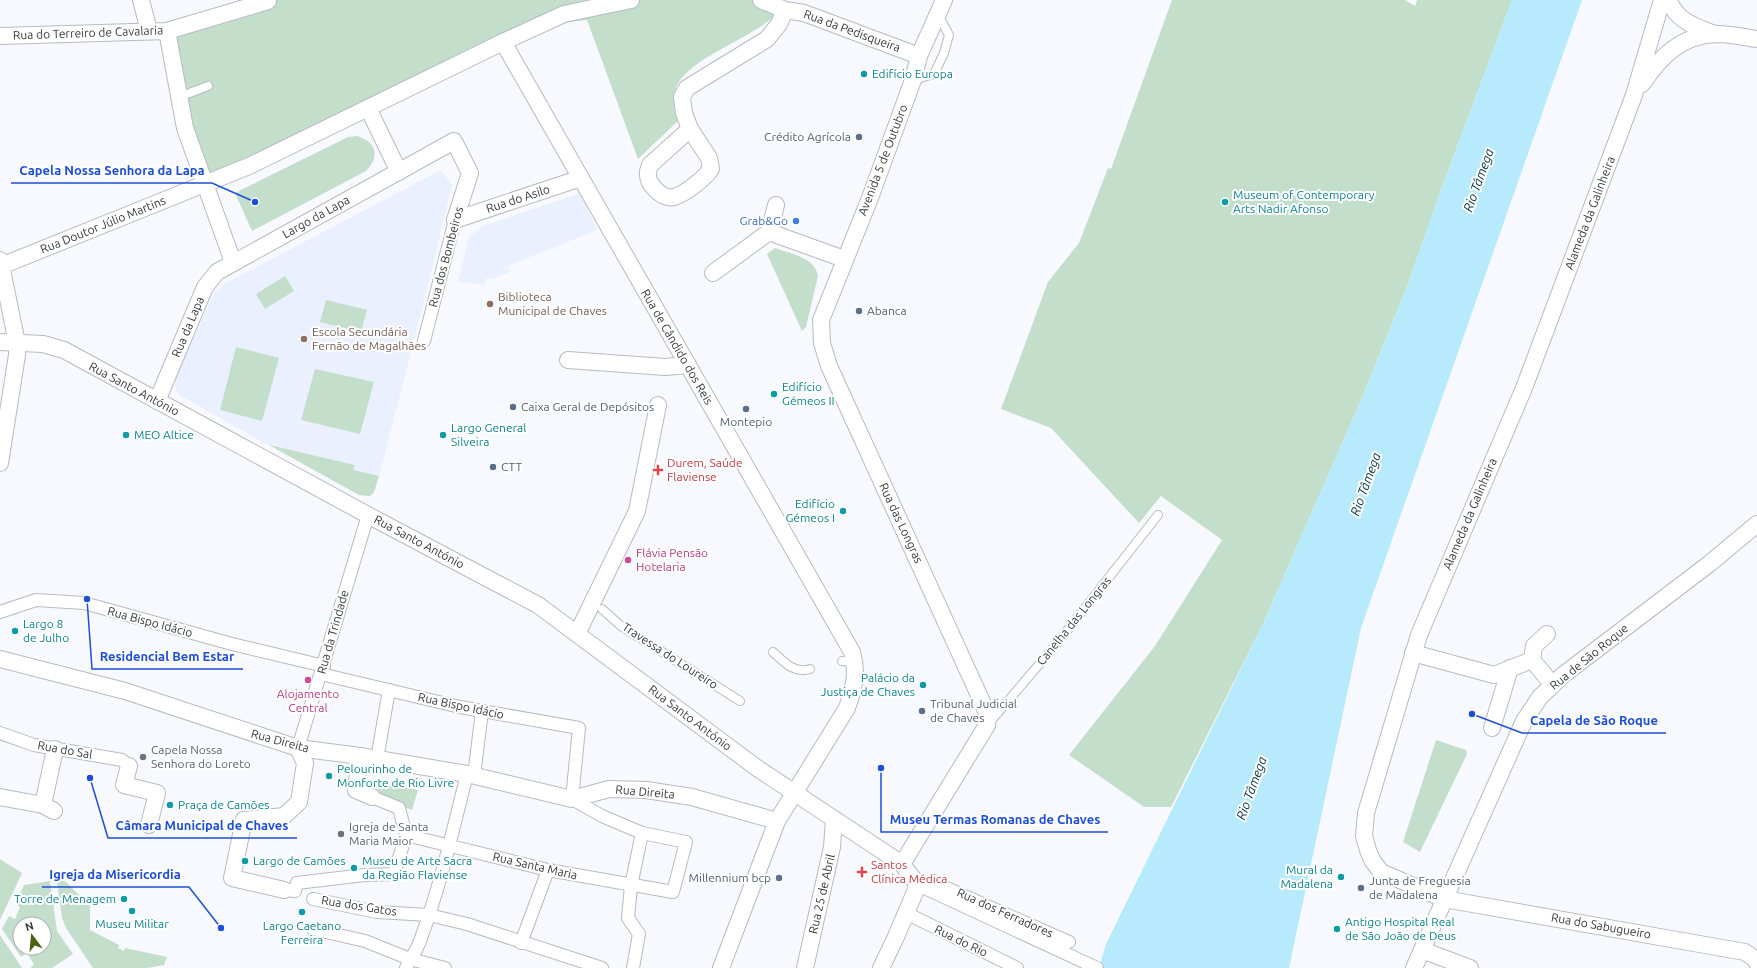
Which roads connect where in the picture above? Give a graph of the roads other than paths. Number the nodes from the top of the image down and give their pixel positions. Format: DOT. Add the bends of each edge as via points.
graph roads {
  1 [pos="141,0"];
  2 [pos="269,0"];
  3 [pos="631,0"];
  4 [pos="761,0"];
  5 [pos="944,0"];
  6 [pos="1662,0"];
  7 [pos="1668,0"];
  8 [pos="785,10"];
  9 [pos="938,15"];
  10 [pos="149,31"];
  11 [pos="167,31"];
  12 [pos="1716,34"];
  13 [pos="0,36"];
  14 [pos="1757,39"];
  15 [pos="503,42"];
  16 [pos="919,56"];
  17 [pos="913,80"];
  18 [pos="208,86"];
  19 [pos="1634,95"];
  20 [pos="179,97"];
  21 [pos="368,108"];
  22 [pos="690,128"];
  23 [pos="399,172"];
  24 [pos="470,173"];
  25 [pos="581,178"];
  26 [pos="204,183"];
  27 [pos="776,205"];
  28 [pos="455,220"];
  29 [pos="769,232"];
  30 [pos="844,259"];
  31 [pos="233,262"];
  32 [pos="1,263"];
  33 [pos="713,273"];
  34 [pos="821,320"];
  35 [pos="424,341"];
  36 [pos="0,342"];
  37 [pos="17,343"];
  38 [pos="568,360"];
  39 [pos="688,364"];
  40 [pos="156,401"];
  41 [pos="658,405"];
  42 [pos="0,463"];
  43 [pos="368,515"];
  44 [pos="1158,515"];
  45 [pos="1757,524"];
  46 [pos="602,609"];
  47 [pos="0,612"];
  48 [pos="578,632"];
  49 [pos="1547,634"];
  50 [pos="773,652"];
  51 [pos="1413,654"];
  52 [pos="0,659"];
  53 [pos="1532,660"];
  54 [pos="1510,668"];
  55 [pos="810,669"];
  56 [pos="322,670"];
  57 [pos="1553,685"];
  58 [pos="389,690"];
  59 [pos="739,698"];
  60 [pos="482,711"];
  61 [pos="987,725"];
  62 [pos="1492,728"];
  63 [pos="0,733"];
  64 [pos="298,748"];
  65 [pos="54,749"];
  66 [pos="360,756"];
  67 [pos="377,758"];
  68 [pos="129,766"];
  69 [pos="470,775"];
  70 [pos="794,792"];
  71 [pos="0,796"];
  72 [pos="372,797"];
  73 [pos="572,799"];
  74 [pos="834,819"];
  75 [pos="777,821"];
  76 [pos="148,825"];
  77 [pos="642,833"];
  78 [pos="406,835"];
  79 [pos="449,845"];
  80 [pos="902,864"];
  81 [pos="548,870"];
  82 [pos="918,885"];
  83 [pos="631,886"];
  84 [pos="284,890"];
  85 [pos="313,899"];
  86 [pos="1444,899"];
  87 [pos="906,913"];
  88 [pos="429,915"];
  89 [pos="313,929"];
  90 [pos="1069,942"];
  91 [pos="521,943"];
  92 [pos="1422,950"];
  93 [pos="1756,961"];
  94 [pos="408,964"];
  95 [pos="444,968"];
  96 [pos="602,968"];
  97 [pos="633,968"];
  98 [pos="721,968"];
  99 [pos="805,968"];
  100 [pos="881,968"];
  101 [pos="1017,968"];
  102 [pos="1096,968"];
  103 [pos="1414,968"];
  104 [pos="1470,968"];
  1 -- 10 [label="street"];
  2 -- 11 [label="street, Rua do Terreiro de Cavalaria"];
  3 -- 15 [label="street" via="564,14"];
  4 -- 8 [label="street, Rua da Pedisqueira"];
  5 -- 9 [label="street, Avenida 5 de Outubro"];
  6 -- 19 [label="street"];
  7 -- 12 [label="street" via="1680,18"];
  8 -- 16 [label="street, Rua da Pedisqueira" via="804,13"];
  8 -- 22 [label="street" via="767,38 687,88 682,97 682,106"];
  9 -- 16 [label="street, Avenida 5 de Outubro"];
  9 -- 17 [label="lane" via="950,35 944,53 934,74"];
  10 -- 11 [label="street, Rua do Terreiro de Cavalaria"];
  10 -- 13 [label="street, Rua do Terreiro de Cavalaria"];
  11 -- 20 [label="street"];
  12 -- 14 [label="street"];
  12 -- 19 [label="street" via="1693,39 1670,49 1654,66"];
  15 -- 21 [label="street"];
  15 -- 25 [label="street, Rua de Cândido dos Reis"];
  16 -- 17 [label="street, Avenida 5 de Outubro"];
  17 -- 30 [label="street, Avenida 5 de Outubro" via="870,198"];
  18 -- 20 [label="lane"];
  19 -- 51 [label="street, Alameda da Galinheira" via="1524,388"];
  20 -- 26 [label="street" via="185,128"];
  21 -- 23 [label="street"];
  21 -- 26 [label="street" via="249,166"];
  23 -- 24 [label="street, Largo da Lapa" via="454,141"];
  23 -- 31 [label="street, Largo da Lapa"];
  24 -- 28 [label="street, Rua dos Bombeiros"];
  25 -- 28 [label="street, Rua do Asilo"];
  25 -- 39 [label="street, Rua de Cândido dos Reis"];
  26 -- 31 [label="street"];
  26 -- 32 [label="street, Rua Doutor Júlio Martins"];
  27 -- 29 [label="street"];
  28 -- 35 [label="street, Rua dos Bombeiros"];
  29 -- 30 [label="street"];
  29 -- 33 [label="street"];
  30 -- 34 [label="street, Avenida 5 de Outubro"];
  31 -- 40 [label="street, Rua da Lapa" via="217,272 205,287"];
  32 -- 37 [label="street"];
  34 -- 61 [label="street, Rua das Longras" via="822,343 829,366 985,706 988,715"];
  36 -- 37 [label="street, Rua Santo António"];
  37 -- 40 [label="street, Rua Santo António" via="57,347"];
  37 -- 42 [label="street" via="16,369"];
  38 -- 39 [label="street" via="665,367"];
  39 -- 70 [label="street, Rua de Cândido dos Reis" via="855,672 853,692 846,708"];
  40 -- 43 [label="street, Rua Santo António"];
  41 -- 48 [label="street" via="637,511"];
  43 -- 48 [label="street, Rua Santo António" via="538,604"];
  43 -- 56 [label="street, Rua da Trindade"];
  44 -- 61 [label="lane, Canelha das Longras" via="1059,641"];
  45 -- 57 [label="street, Rua de São Roque"];
  46 -- 59 [label="lane, Travessa do Loureiro" via="621,626"];
  47 -- 56 [label="street, Rua Bispo Idácio" via="36,600 84,603"];
  48 -- 70 [label="street, Rua Santo António" via="757,768"];
  49 -- 53 [label="street" via="1534,646"];
  50 -- 55 [label="lane" via="791,668"];
  51 -- 54 [label="street" via="1494,675"];
  51 -- 86 [label="street, Alameda da Galinheira" via="1366,813 1364,836 1372,860 1381,872"];
  52 -- 64 [label="street, Rua Direita" via="125,691"];
  53 -- 54 [label="street"];
  53 -- 57 [label="street"];
  54 -- 62 [label="street"];
  56 -- 58 [label="street, Rua Bispo Idácio"];
  56 -- 64 [label="street, Rua da Trindade"];
  57 -- 86 [label="street, Rua de São Roque" via="1540,697 1524,721"];
  58 -- 60 [label="street, Rua Bispo Idácio"];
  58 -- 67 [label="street"];
  60 -- 69 [label="street"];
  60 -- 73 [label="street, Rua Bispo Idácio" via="579,728"];
  61 -- 80 [label="street"];
  63 -- 65 [label="street, Rua do Sal"];
  64 -- 66 [label="street, Rua Direita"];
  64 -- 84 [label="street" via="305,763 299,802 284,816 244,820 232,878"];
  65 -- 68 [label="street, Rua do Sal" via="122,760"];
  65 -- 71 [label="street" via="48,808"];
  66 -- 67 [label="street, Rua Direita"];
  66 -- 72 [label="street" via="356,790"];
  67 -- 69 [label="street, Rua Direita"];
  68 -- 76 [label="street" via="124,785 157,793"];
  69 -- 73 [label="street, Rua Direita"];
  69 -- 79 [label="street"];
  70 -- 74 [label="street, Rua Santo António"];
  70 -- 75 [label="street"];
  72 -- 78 [label="street" via="398,808"];
  73 -- 75 [label="street, Rua Direita" via="609,789 646,790 692,797"];
  73 -- 77 [label="street" via="602,816"];
  74 -- 80 [label="street, Rua Santo António"];
  74 -- 99 [label="street, Rua 25 de Abril" via="832,846"];
  75 -- 98 [label="street"];
  77 -- 83 [label="street"];
  77 -- 83 [label="street, Rua Santa Maria" via="686,842 673,892"];
  78 -- 79 [label="street, Rua Santa Maria"];
  78 -- 84 [label="street" via="394,874 297,882 295,891"];
  79 -- 81 [label="street, Rua Santa Maria"];
  79 -- 88 [label="street"];
  80 -- 82 [label="street, Rua Santo António"];
  81 -- 83 [label="street, Rua Santa Maria"];
  81 -- 91 [label="street"];
  82 -- 87 [label="street"];
  82 -- 90 [label="street, Rua dos Ferradores" via="935,883"];
  82 -- 102 [label="street"];
  83 -- 97 [label="street" via="628,918 639,934"];
  85 -- 88 [label="street, Rua dos Gatos" via="377,912"];
  86 -- 92 [label="street, Rua de São Roque"];
  86 -- 93 [label="street, Rua do Sabugueiro" via="1745,952"];
  87 -- 100 [label="street"];
  87 -- 101 [label="street, Rua do Rio"];
  88 -- 91 [label="street, Rua dos Gatos" via="466,924"];
  88 -- 94 [label="street" via="420,943"];
  89 -- 94 [label="street" via="364,941"];
  91 -- 96 [label="street, Rua dos Gatos"];
  92 -- 103 [label="street, Rua de São Roque"];
  92 -- 104 [label="street"];
  94 -- 95 [label="street"];
}
